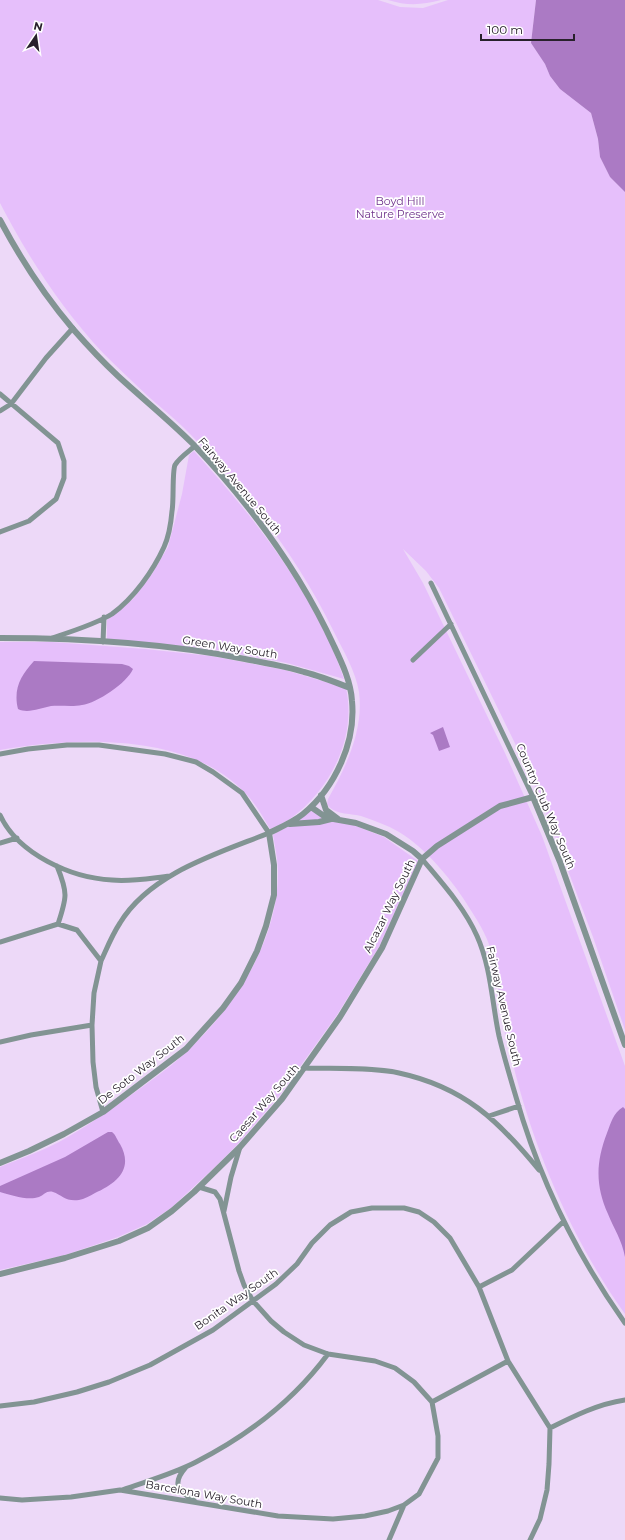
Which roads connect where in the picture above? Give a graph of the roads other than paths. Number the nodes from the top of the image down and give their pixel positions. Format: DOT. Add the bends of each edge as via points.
graph roads {
  1 [pos="0,220"];
  2 [pos="73,328"];
  3 [pos="0,394"];
  4 [pos="11,404"];
  5 [pos="0,411"];
  6 [pos="195,446"];
  7 [pos="0,532"];
  8 [pos="430,583"];
  9 [pos="104,617"];
  10 [pos="451,624"];
  11 [pos="0,638"];
  12 [pos="52,638"];
  13 [pos="103,642"];
  14 [pos="413,660"];
  15 [pos="350,688"];
  16 [pos="0,754"];
  17 [pos="321,795"];
  18 [pos="533,797"];
  19 [pos="311,807"];
  20 [pos="0,815"];
  21 [pos="335,819"];
  22 [pos="287,824"];
  23 [pos="269,833"];
  24 [pos="17,838"];
  25 [pos="0,843"];
  26 [pos="422,860"];
  27 [pos="57,866"];
  28 [pos="171,875"];
  29 [pos="58,924"];
  30 [pos="0,942"];
  31 [pos="102,961"];
  32 [pos="92,1025"];
  33 [pos="0,1042"];
  34 [pos="625,1045"];
  35 [pos="304,1068"];
  36 [pos="519,1106"];
  37 [pos="103,1112"];
  38 [pos="489,1116"];
  39 [pos="240,1147"];
  40 [pos="0,1163"];
  41 [pos="542,1174"];
  42 [pos="199,1187"];
  43 [pos="223,1212"];
  44 [pos="564,1221"];
  45 [pos="0,1274"];
  46 [pos="479,1287"];
  47 [pos="253,1301"];
  48 [pos="625,1323"];
  49 [pos="328,1354"];
  50 [pos="508,1361"];
  51 [pos="625,1400"];
  52 [pos="432,1402"];
  53 [pos="0,1406"];
  54 [pos="550,1428"];
  55 [pos="188,1465"];
  56 [pos="120,1490"];
  57 [pos="0,1498"];
  58 [pos="196,1502"];
  59 [pos="404,1505"];
  60 [pos="389,1540"];
  61 [pos="530,1540"];
  1 -- 2 [label="street, Fairway Avenue South" via="45,293"];
  2 -- 4 [label="street"];
  2 -- 6 [label="street, Fairway Avenue South" via="117,376"];
  3 -- 4 [label="street"];
  4 -- 5 [label="street"];
  4 -- 7 [label="street" via="58,443 64,461 64,478 56,499 45,509 29,520"];
  6 -- 9 [label="street, Green Way South" via="184,454 175,466 173,509 165,546 131,597"];
  6 -- 15 [label="street, Fairway Avenue South" via="266,531 294,573 322,619"];
  8 -- 10 [label="street, Country Club Way South"];
  9 -- 12 [label="street, Green Way South"];
  9 -- 13 [label="street"];
  10 -- 14 [label="street"];
  10 -- 18 [label="street, Country Club Way South"];
  11 -- 12 [label="street, Green Way South"];
  12 -- 13 [label="street, Green Way South"];
  13 -- 15 [label="street, Green Way South" via="212,653 305,672"];
  15 -- 17 [label="street, Fairway Avenue South" via="353,702 348,740 336,773"];
  16 -- 23 [label="street" via="67,745 99,745 165,754 196,762 242,793"];
  17 -- 19 [label="street, Fairway Avenue South"];
  17 -- 21 [label="street" via="326,810"];
  18 -- 26 [label="street, Alcazar Way South" via="500,806 437,846"];
  18 -- 34 [label="street, Country Club Way South" via="560,862"];
  19 -- 21 [label="street, Fairway Avenue South" via="324,816"];
  19 -- 22 [label="street, Fairway Avenue South"];
  20 -- 24 [label="street"];
  21 -- 22 [label="street"];
  21 -- 26 [label="street, Fairway Avenue South" via="370,827 386,834 413,851"];
  22 -- 23 [label="street, Fairway Avenue South"];
  23 -- 28 [label="street"];
  23 -- 37 [label="street, De Soto Way South" via="274,865 274,895 266,926 241,983 223,1008 186,1049"];
  24 -- 25 [label="street"];
  24 -- 27 [label="street"];
  26 -- 35 [label="street, Alcazar Way South" via="382,948 340,1017"];
  26 -- 36 [label="street, Fairway Avenue South" via="464,912 485,956 499,1036"];
  27 -- 28 [label="street" via="79,874 112,880 139,880"];
  27 -- 29 [label="street" via="66,894"];
  28 -- 31 [label="street" via="134,904 120,922"];
  29 -- 30 [label="street"];
  29 -- 31 [label="street" via="76,930"];
  31 -- 32 [label="street" via="94,993"];
  32 -- 33 [label="street"];
  32 -- 37 [label="street" via="96,1087"];
  35 -- 38 [label="street, Caesar Way South" via="376,1070 404,1075 450,1090"];
  35 -- 39 [label="street, Caesar Way South" via="282,1099"];
  36 -- 38 [label="street"];
  36 -- 41 [label="street, Fairway Avenue South"];
  37 -- 40 [label="street, De Soto Way South" via="64,1134"];
  38 -- 41 [label="street, Caesar Way South"];
  39 -- 42 [label="street, Caesar Way South"];
  39 -- 43 [label="street"];
  41 -- 44 [label="street, Fairway Avenue South"];
  42 -- 43 [label="street" via="215,1192 220,1199"];
  42 -- 45 [label="street, Caesar Way South" via="148,1228 119,1241"];
  43 -- 47 [label="street" via="244,1286"];
  44 -- 46 [label="street" via="512,1270"];
  44 -- 48 [label="street, Fairway Avenue South" via="604,1293"];
  46 -- 47 [label="street, Bonita Way South" via="450,1238 434,1222 419,1212 404,1208 372,1208 351,1212 330,1225 287,1275"];
  46 -- 50 [label="street, Bonita Way South"];
  47 -- 49 [label="street" via="284,1332 304,1345"];
  47 -- 53 [label="street, Bonita Way South" via="213,1330 150,1365 109,1382 34,1402"];
  49 -- 52 [label="street" via="375,1361 395,1368 414,1382"];
  49 -- 55 [label="street" via="314,1372 275,1410 230,1443"];
  50 -- 52 [label="street"];
  50 -- 54 [label="street, Bonita Way South"];
  51 -- 54 [label="street" via="586,1411"];
  52 -- 59 [label="street" via="438,1436 438,1458 419,1494"];
  54 -- 61 [label="street" via="547,1490 540,1518"];
  55 -- 56 [label="street"];
  55 -- 58 [label="street" via="179,1474 177,1483 183,1494"];
  56 -- 57 [label="street, Barcelona Way South" via="71,1497 22,1500"];
  56 -- 58 [label="street, Barcelona Way South"];
  58 -- 59 [label="street, Barcelona Way South" via="278,1516 333,1519 365,1516"];
  59 -- 60 [label="street"];
}
